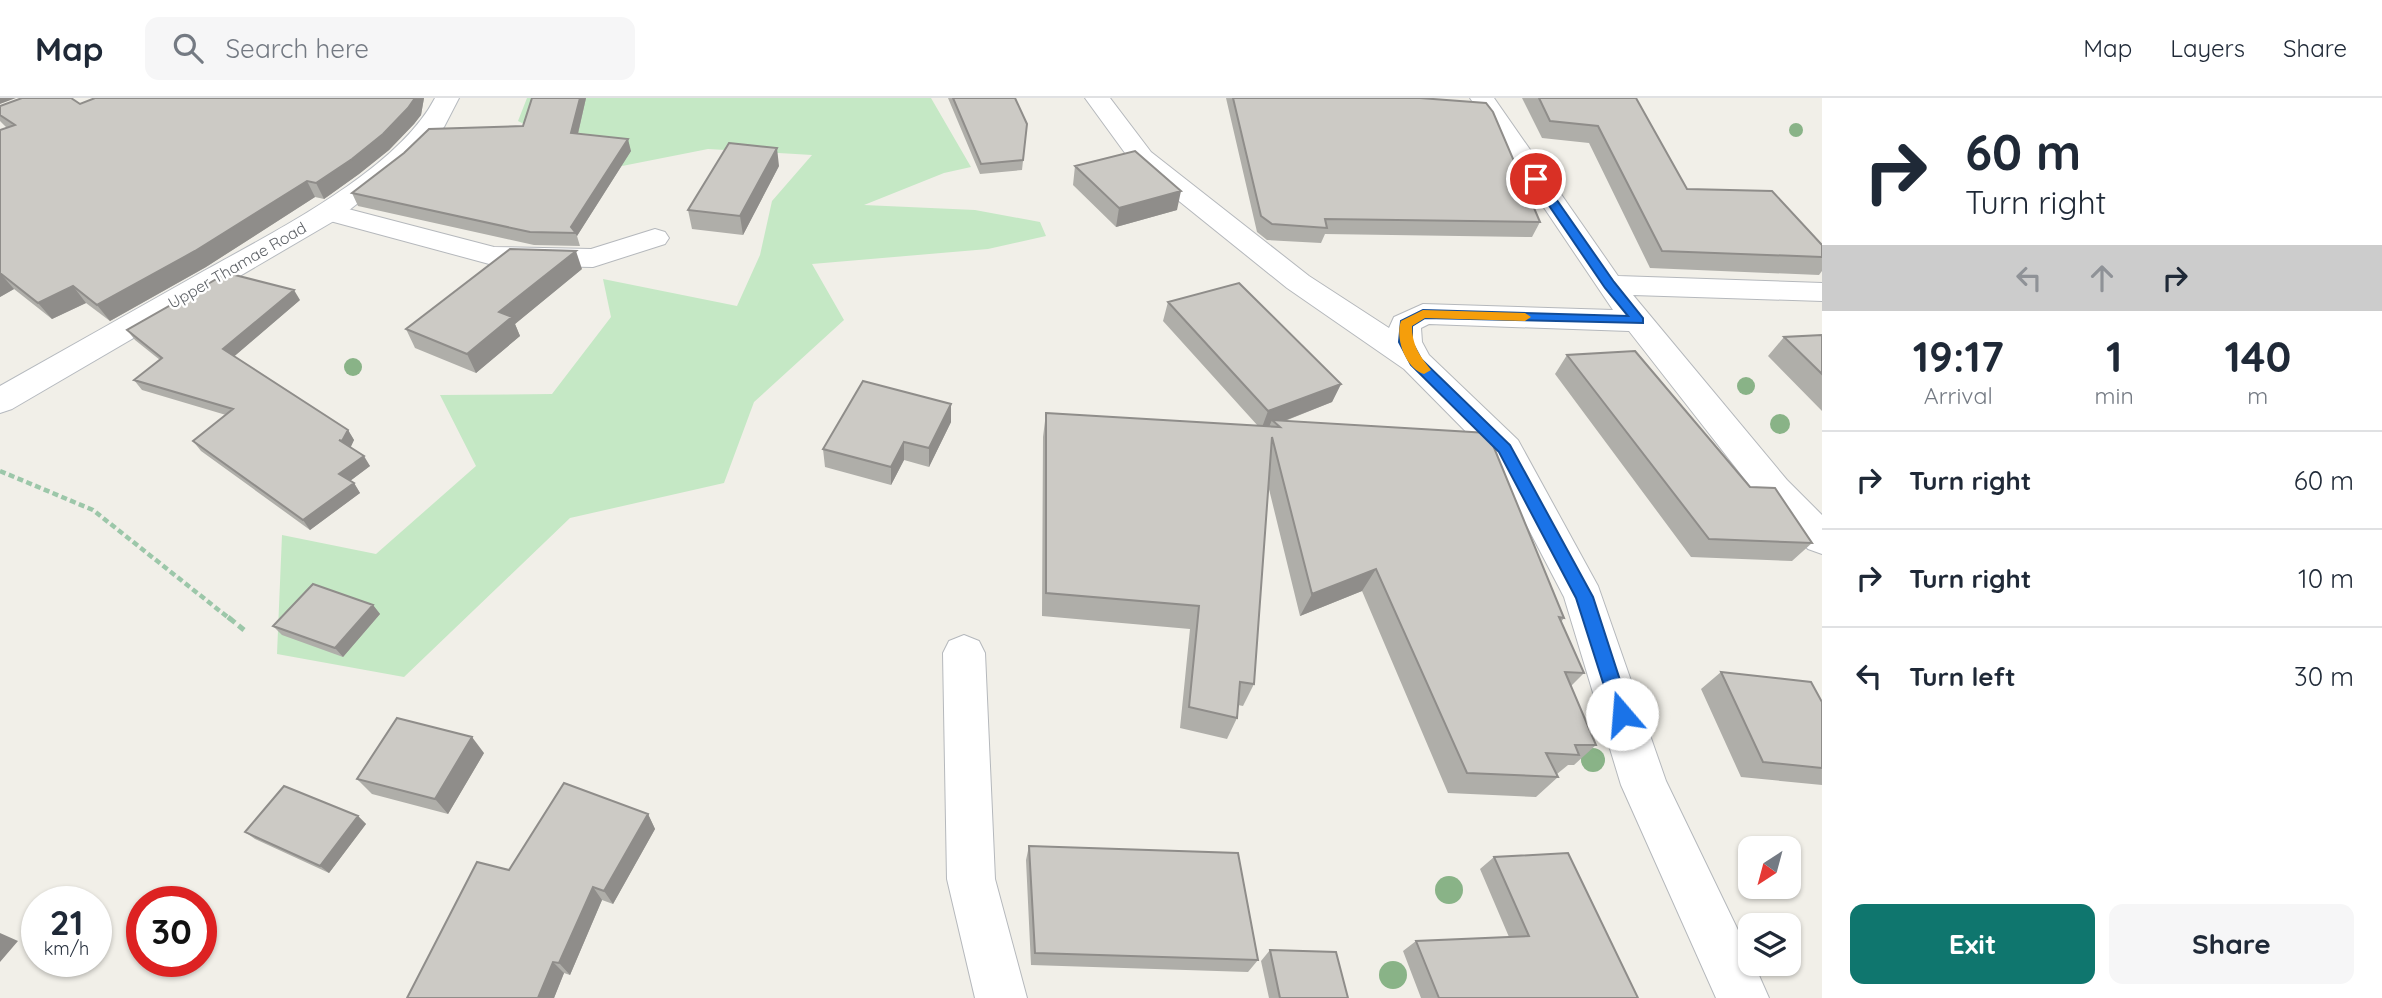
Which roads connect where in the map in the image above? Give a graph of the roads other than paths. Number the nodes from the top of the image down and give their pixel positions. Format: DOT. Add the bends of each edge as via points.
graph roads {
  1 [pos="447,98"];
  2 [pos="1097,98"];
  3 [pos="1482,98"];
  4 [pos="329,212"];
  5 [pos="655,238"];
  6 [pos="1609,285"];
  7 [pos="1822,292"];
  8 [pos="1638,321"];
  9 [pos="1416,362"];
  10 [pos="4,394"];
  11 [pos="1822,539"];
  12 [pos="964,653"];
  13 [pos="1001,998"];
  14 [pos="1743,998"];
  1 -- 4 [label="street, Upper Thamae Road" via="435,122 399,158"];
  2 -- 9 [label="street" via="1142,158 1298,282"];
  3 -- 6 [label="street"];
  4 -- 5 [label="street" via="493,256 593,258"];
  4 -- 10 [label="street, Upper Thamae Road"];
  6 -- 7 [label="street"];
  6 -- 8 [label="street"];
  8 -- 9 [label="street" via="1423,314 1405,324 1406,342"];
  8 -- 11 [label="street" via="1774,490"];
  9 -- 14 [label="street" via="1505,449 1584,597 1644,785"];
  12 -- 13 [label="street" via="971,879"];
}
